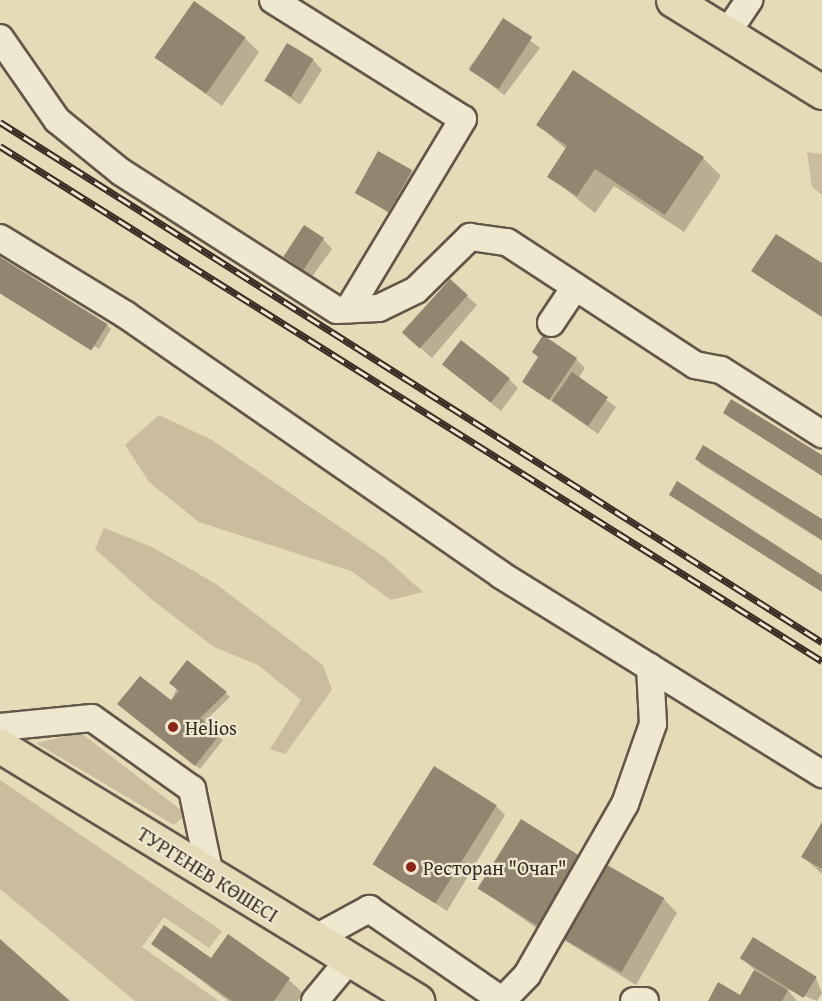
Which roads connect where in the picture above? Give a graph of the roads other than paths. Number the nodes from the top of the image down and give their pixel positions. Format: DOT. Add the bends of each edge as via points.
graph roads {
  1 [pos="273,0"];
  2 [pos="673,0"];
  3 [pos="749,0"];
  4 [pos="727,33"];
  5 [pos="0,38"];
  6 [pos="822,92"];
  7 [pos="0,238"];
  8 [pos="575,287"];
  9 [pos="349,309"];
  10 [pos="550,323"];
  11 [pos="822,434"];
  12 [pos="650,667"];
  13 [pos="0,727"];
  14 [pos="0,746"];
  15 [pos="822,774"];
  16 [pos="210,875"];
  17 [pos="314,939"];
  18 [pos="349,960"];
  19 [pos="315,1001"];
  20 [pos="417,1001"];
  21 [pos="503,1001"];
  22 [pos="634,1001"];
  23 [pos="645,1001"];
  1 -- 9 [label="lane" via="463,119"];
  2 -- 4 [label="main road"];
  3 -- 4 [label="lane"];
  4 -- 6 [label="main road"];
  5 -- 9 [label="lane" via="57,120 121,172 337,310"];
  7 -- 12 [label="lane" via="126,315 501,574"];
  8 -- 9 [label="lane" via="507,242 470,237 416,290 379,308"];
  8 -- 10 [label="lane"];
  8 -- 11 [label="lane" via="695,365 721,370"];
  12 -- 15 [label="lane"];
  12 -- 21 [label="lane" via="653,724 625,804 527,975"];
  13 -- 16 [label="lane" via="92,717 192,789"];
  14 -- 16 [label="main road, ТУРГЕНЕВ КӨШЕСІ"];
  16 -- 17 [label="main road, ТУРГЕНЕВ КӨШЕСІ"];
  17 -- 18 [label="main road, ТУРГЕНЕВ КӨШЕСІ"];
  17 -- 21 [label="lane" via="369,909"];
  18 -- 19 [label="lane"];
  18 -- 20 [label="main road, ТУРГЕНЕВ КӨШЕСІ"];
  22 -- 23 [label="lane"];
}
